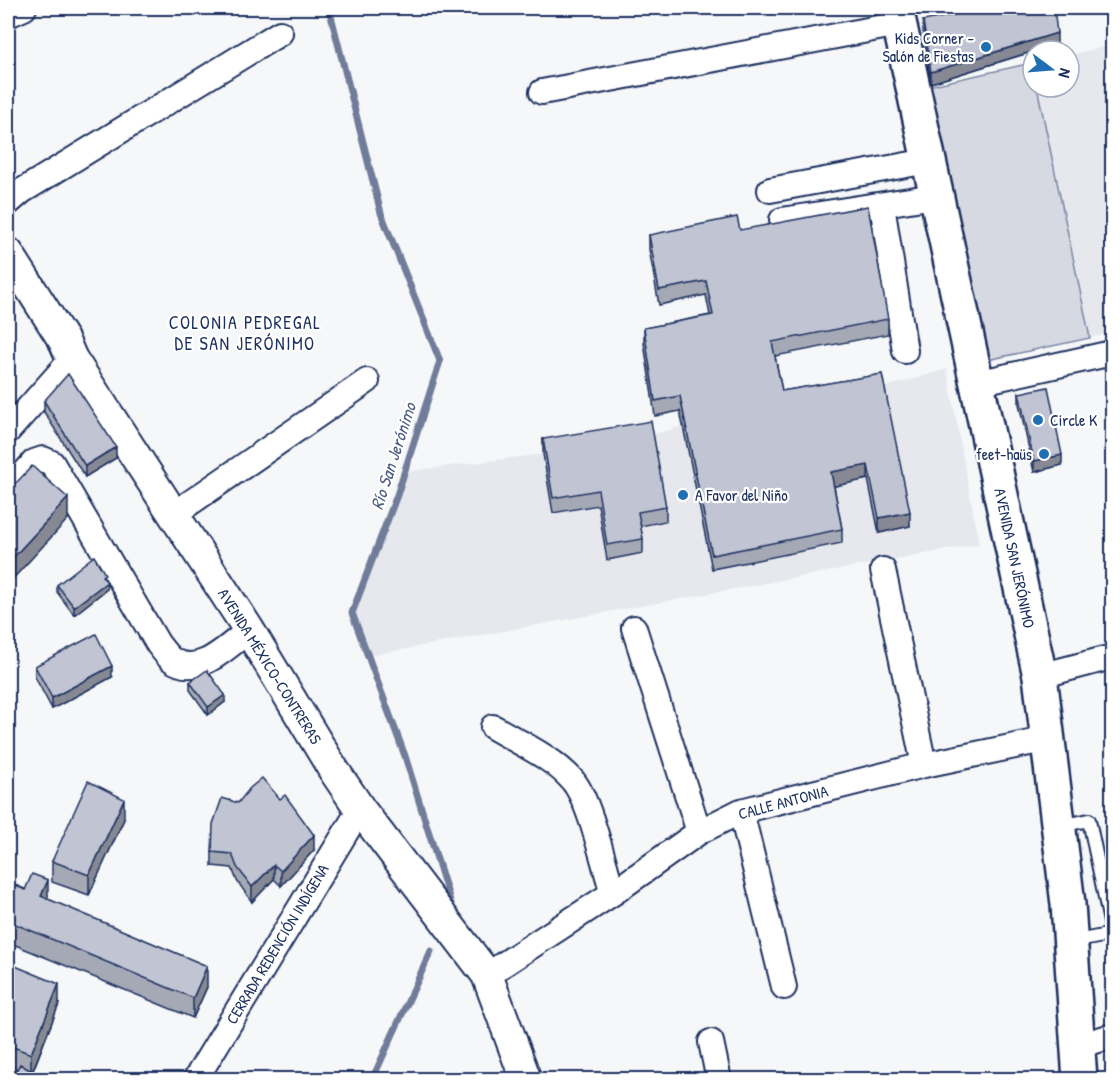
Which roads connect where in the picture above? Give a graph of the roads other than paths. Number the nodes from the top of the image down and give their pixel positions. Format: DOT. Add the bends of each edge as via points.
graph roads {
  1 [pos="24,8"];
  2 [pos="8,15"];
  3 [pos="898,16"];
  4 [pos="280,33"];
  5 [pos="542,92"];
  6 [pos="928,161"];
  7 [pos="770,190"];
  8 [pos="935,196"];
  9 [pos="8,203"];
  10 [pos="882,205"];
  11 [pos="782,220"];
  12 [pos="8,253"];
  13 [pos="905,351"];
  14 [pos="1113,353"];
  15 [pos="72,359"];
  16 [pos="367,381"];
  17 [pos="977,383"];
  18 [pos="8,431"];
  19 [pos="8,492"];
  20 [pos="174,514"];
  21 [pos="883,570"];
  22 [pos="633,628"];
  23 [pos="249,630"];
  24 [pos="1113,657"];
  25 [pos="1040,676"];
  26 [pos="493,727"];
  27 [pos="1049,739"];
  28 [pos="924,765"];
  29 [pos="360,809"];
  30 [pos="741,811"];
  31 [pos="1060,826"];
  32 [pos="699,832"];
  33 [pos="613,893"];
  34 [pos="1113,933"];
  35 [pos="1071,943"];
  36 [pos="487,975"];
  37 [pos="784,987"];
  38 [pos="1113,1036"];
  39 [pos="711,1042"];
  40 [pos="1078,1046"];
  41 [pos="195,1080"];
  42 [pos="526,1080"];
  43 [pos="719,1080"];
  44 [pos="1080,1080"];
  1 -- 2 [label="street"];
  3 -- 5 [label="street"];
  3 -- 6 [label="main road, AVENIDA SAN JERÓNIMO"];
  4 -- 9 [label="street"];
  6 -- 7 [label="street"];
  6 -- 8 [label="main road, AVENIDA SAN JERÓNIMO"];
  8 -- 10 [label="street"];
  8 -- 17 [label="main road, AVENIDA SAN JERÓNIMO"];
  10 -- 11 [label="street"];
  10 -- 13 [label="street"];
  12 -- 15 [label="street, AVENIDA MÉXICO-CONTRERAS"];
  14 -- 17 [label="street"];
  15 -- 18 [label="street"];
  15 -- 20 [label="street, AVENIDA MÉXICO-CONTRERAS"];
  16 -- 20 [label="street"];
  17 -- 25 [label="main road, AVENIDA SAN JERÓNIMO"];
  19 -- 23 [label="street" via="34,462 43,459 52,463 158,644 171,659 187,666 206,662"];
  20 -- 23 [label="street, AVENIDA MÉXICO-CONTRERAS"];
  21 -- 28 [label="street"];
  22 -- 32 [label="street"];
  23 -- 29 [label="street, AVENIDA MÉXICO-CONTRERAS"];
  24 -- 25 [label="street"];
  25 -- 27 [label="main road, AVENIDA SAN JERÓNIMO"];
  26 -- 33 [label="street" via="556,765 574,782 586,806"];
  27 -- 28 [label="street, CALLE ANTONIA"];
  27 -- 31 [label="main road, AVENIDA SAN JERÓNIMO"];
  28 -- 30 [label="street, CALLE ANTONIA"];
  29 -- 36 [label="street, AVENIDA MÉXICO-CONTRERAS"];
  29 -- 41 [label="street, CERRADA REDENCIÓN INDÍGENA"];
  30 -- 32 [label="street, CALLE ANTONIA"];
  30 -- 37 [label="street"];
  31 -- 34 [label="lane" via="1089,820"];
  31 -- 35 [label="main road, AVENIDA SAN JERÓNIMO"];
  32 -- 33 [label="street, CALLE ANTONIA"];
  33 -- 36 [label="street, CALLE ANTONIA"];
  34 -- 35 [label="lane"];
  35 -- 40 [label="main road, AVENIDA SAN JERÓNIMO"];
  36 -- 42 [label="street, AVENIDA MÉXICO-CONTRERAS"];
  38 -- 40 [label="street"];
  39 -- 43 [label="street"];
  40 -- 44 [label="main road, AVENIDA SAN JERÓNIMO"];
}
